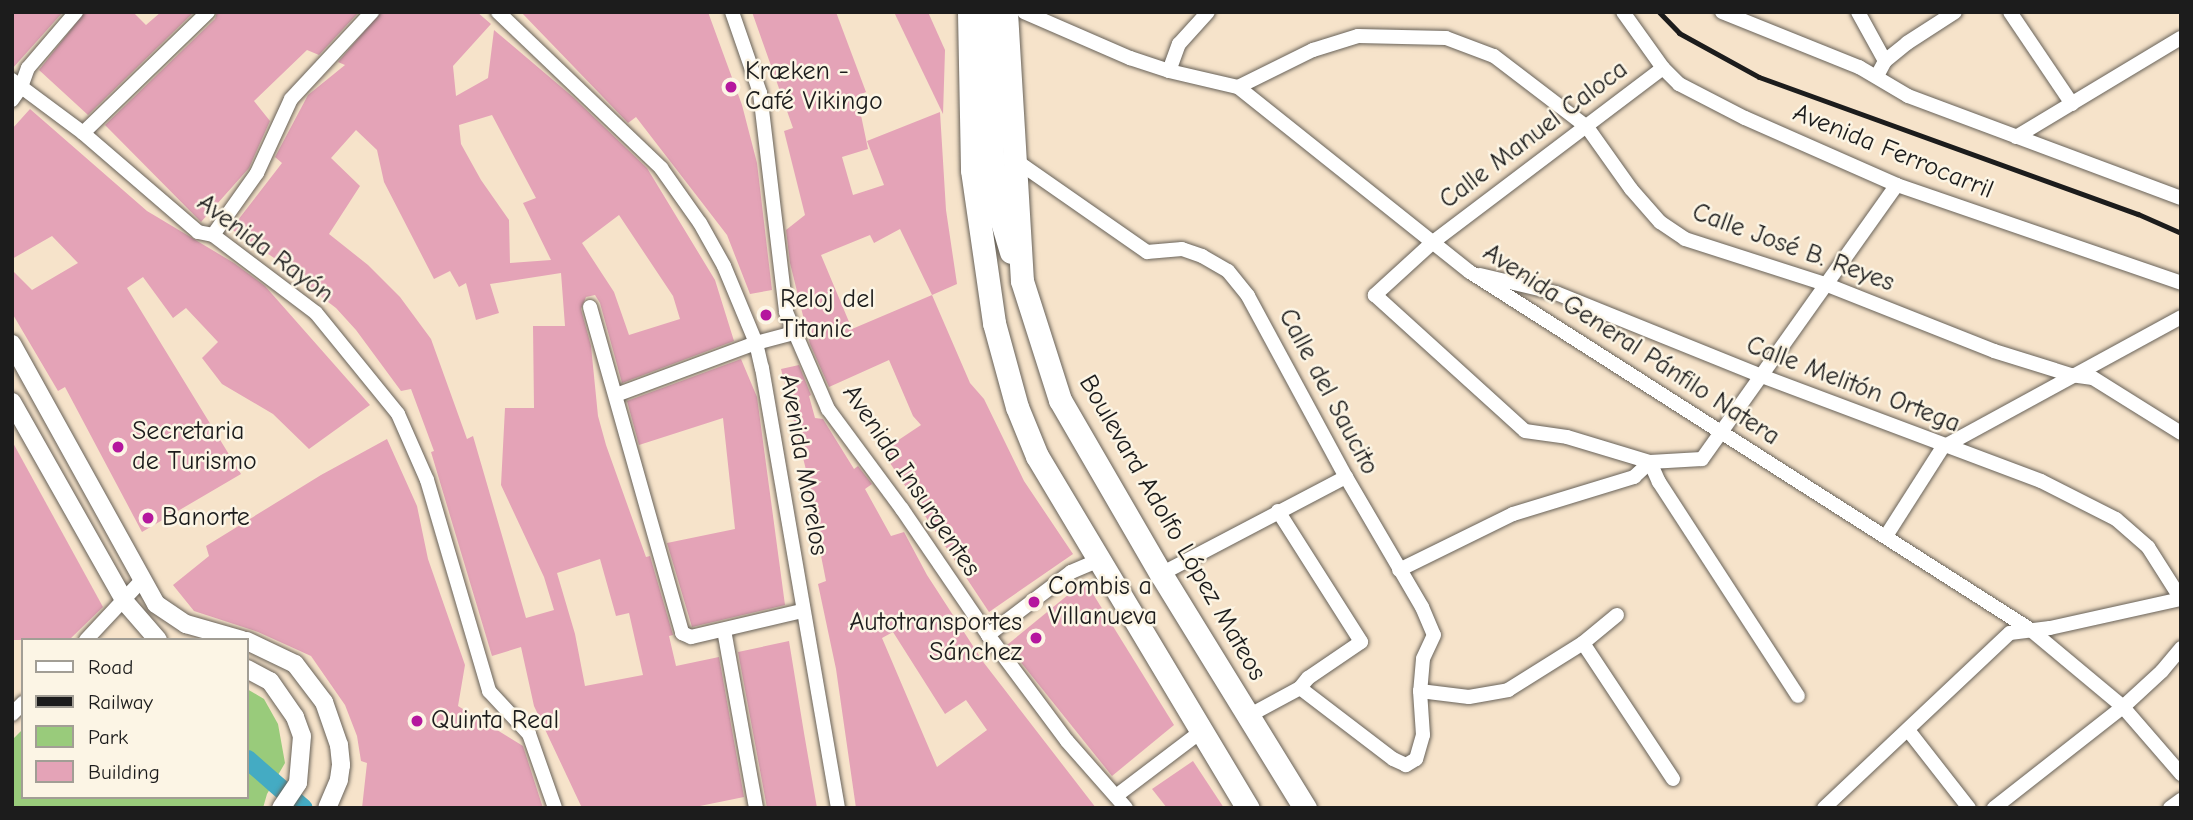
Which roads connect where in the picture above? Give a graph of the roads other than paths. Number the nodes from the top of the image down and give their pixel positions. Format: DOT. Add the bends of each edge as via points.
graph roads {
  1 [pos="76,12"];
  2 [pos="208,12"];
  3 [pos="372,12"];
  4 [pos="498,12"];
  5 [pos="732,12"];
  6 [pos="969,12"];
  7 [pos="990,12"];
  8 [pos="1006,12"];
  9 [pos="1024,12"];
  10 [pos="1208,12"];
  11 [pos="1623,12"];
  12 [pos="1723,12"];
  13 [pos="1858,12"];
  14 [pos="1955,12"];
  15 [pos="2010,12"];
  16 [pos="2181,38"];
  17 [pos="1885,61"];
  18 [pos="1663,68"];
  19 [pos="1169,71"];
  20 [pos="1878,76"];
  21 [pos="17,84"];
  22 [pos="1238,87"];
  23 [pos="12,100"];
  24 [pos="2072,104"];
  25 [pos="1587,127"];
  26 [pos="83,133"];
  27 [pos="2016,137"];
  28 [pos="1015,160"];
  29 [pos="1897,185"];
  30 [pos="2181,198"];
  31 [pos="213,235"];
  32 [pos="1433,242"];
  33 [pos="1470,272"];
  34 [pos="1022,281"];
  35 [pos="2181,283"];
  36 [pos="1825,284"];
  37 [pos="590,307"];
  38 [pos="2181,317"];
  39 [pos="793,333"];
  40 [pos="756,343"];
  41 [pos="12,344"];
  42 [pos="1759,375"];
  43 [pos="2071,375"];
  44 [pos="616,395"];
  45 [pos="12,402"];
  46 [pos="1718,433"];
  47 [pos="2181,433"];
  48 [pos="1943,447"];
  49 [pos="1650,462"];
  50 [pos="1346,477"];
  51 [pos="1278,511"];
  52 [pos="1886,536"];
  53 [pos="1099,560"];
  54 [pos="1399,570"];
  55 [pos="1161,574"];
  56 [pos="143,579"];
  57 [pos="2181,599"];
  58 [pos="125,602"];
  59 [pos="802,611"];
  60 [pos="1616,615"];
  61 [pos="724,630"];
  62 [pos="2031,630"];
  63 [pos="988,635"];
  64 [pos="88,638"];
  65 [pos="156,638"];
  66 [pos="237,638"];
  67 [pos="248,642"];
  68 [pos="1583,643"];
  69 [pos="2181,648"];
  70 [pos="248,670"];
  71 [pos="1300,688"];
  72 [pos="1420,691"];
  73 [pos="1798,696"];
  74 [pos="2123,707"];
  75 [pos="1250,715"];
  76 [pos="1203,730"];
  77 [pos="1908,730"];
  78 [pos="2181,774"];
  79 [pos="1673,779"];
  80 [pos="1116,796"];
  81 [pos="2181,800"];
  82 [pos="281,808"];
  83 [pos="327,808"];
  84 [pos="555,808"];
  85 [pos="756,808"];
  86 [pos="838,808"];
  87 [pos="1126,808"];
  88 [pos="1248,808"];
  89 [pos="1305,808"];
  90 [pos="1824,808"];
  91 [pos="1969,808"];
  92 [pos="1994,808"];
  93 [pos="2170,808"];
  1 -- 21 [label="street"];
  2 -- 26 [label="street"];
  3 -- 31 [label="street" via="291,99 257,173"];
  4 -- 40 [label="street, Avenida Morelos" via="661,168 712,244"];
  5 -- 39 [label="street, Avenida Insurgentes" via="760,93 786,312"];
  6 -- 53 [label="main road" via="972,170 994,323 1017,407 1037,456"];
  7 -- 34 [label="main road" via="992,157 998,205"];
  8 -- 28 [label="main road, Boulevard Adolfo López Mateos"];
  9 -- 19 [label="street, Avenida General Pánfilo Natera"];
  10 -- 19 [label="street" via="1179,44"];
  11 -- 18 [label="street, Avenida Ferrocarril"];
  12 -- 20 [label="street"];
  13 -- 17 [label="street"];
  14 -- 17 [label="street"];
  15 -- 24 [label="street"];
  16 -- 24 [label="street"];
  17 -- 20 [label="street"];
  18 -- 25 [label="street, Calle Manuel Caloca"];
  18 -- 29 [label="street, Avenida Ferrocarril" via="1679,84 1745,118"];
  19 -- 22 [label="street, Avenida General Pánfilo Natera"];
  20 -- 27 [label="street" via="1908,96"];
  21 -- 23 [label="street"];
  21 -- 26 [label="street, Avenida Rayón"];
  22 -- 25 [label="street, Calle José B. Reyes" via="1313,50 1358,36 1446,38 1494,56"];
  22 -- 32 [label="street, Avenida General Pánfilo Natera"];
  24 -- 27 [label="street"];
  25 -- 32 [label="street, Calle Manuel Caloca"];
  25 -- 36 [label="street, Calle José B. Reyes" via="1631,190 1660,222 1685,239"];
  26 -- 31 [label="street, Avenida Rayón" via="198,232"];
  27 -- 30 [label="street"];
  28 -- 34 [label="main road, Boulevard Adolfo López Mateos"];
  28 -- 50 [label="street, Calle del Saucito" via="1147,252 1182,249 1228,271 1248,296"];
  29 -- 35 [label="street, Avenida Ferrocarril"];
  29 -- 36 [label="street"];
  31 -- 84 [label="street, Avenida Rayón" via="316,313 398,414 427,480 489,691 529,734"];
  32 -- 33 [label="street, Avenida General Pánfilo Natera"];
  32 -- 49 [label="street, Calle Manuel Caloca" via="1375,295 1525,431 1567,437"];
  33 -- 42 [label="street, Calle Melitón Ortega" via="1556,293"];
  33 -- 46 [label="street, Avenida General Pánfilo Natera"];
  34 -- 55 [label="main road, Boulevard Adolfo López Mateos" via="1060,400"];
  36 -- 42 [label="street"];
  36 -- 43 [label="street, Calle José B. Reyes" via="1994,351"];
  37 -- 44 [label="street"];
  38 -- 43 [label="street"];
  39 -- 40 [label="street"];
  39 -- 63 [label="street, Avenida Insurgentes" via="828,409"];
  40 -- 44 [label="street"];
  40 -- 59 [label="street, Avenida Morelos"];
  41 -- 56 [label="street"];
  42 -- 46 [label="street"];
  42 -- 48 [label="street, Calle Melitón Ortega"];
  43 -- 47 [label="street, Calle José B. Reyes" via="2092,378"];
  43 -- 48 [label="street"];
  44 -- 61 [label="street" via="682,634 691,637"];
  45 -- 58 [label="street"];
  46 -- 49 [label="street" via="1702,459"];
  46 -- 52 [label="street, Avenida General Pánfilo Natera"];
  48 -- 52 [label="street"];
  48 -- 57 [label="street, Calle Melitón Ortega" via="2041,481 2116,519 2148,547"];
  49 -- 54 [label="street" via="1634,477 1513,514"];
  49 -- 73 [label="street"];
  50 -- 51 [label="street"];
  50 -- 54 [label="street, Calle del Saucito"];
  51 -- 55 [label="street"];
  51 -- 71 [label="street" via="1361,642"];
  52 -- 62 [label="street, Avenida General Pánfilo Natera"];
  53 -- 63 [label="street" via="1071,572"];
  53 -- 76 [label="main road"];
  54 -- 72 [label="street, Calle del Saucito" via="1434,635 1423,659"];
  55 -- 75 [label="main road, Boulevard Adolfo López Mateos"];
  56 -- 58 [label="street"];
  56 -- 66 [label="street" via="167,614"];
  57 -- 62 [label="street"];
  58 -- 64 [label="street"];
  58 -- 65 [label="street"];
  59 -- 61 [label="street"];
  59 -- 86 [label="street, Avenida Morelos"];
  60 -- 68 [label="street"];
  61 -- 85 [label="street"];
  62 -- 74 [label="street, Avenida General Pánfilo Natera"];
  62 -- 77 [label="street" via="2010,633"];
  63 -- 80 [label="street, Avenida Insurgentes" via="1067,741"];
  67 -- 83 [label="street" via="296,664 324,702 341,765"];
  68 -- 72 [label="street" via="1508,690 1469,696"];
  68 -- 79 [label="street"];
  69 -- 74 [label="street"];
  70 -- 82 [label="street" via="270,681 295,717 302,736 298,783"];
  71 -- 72 [label="street, Calle del Saucito" via="1406,765 1416,759 1423,735"];
  71 -- 75 [label="street"];
  74 -- 78 [label="street, Avenida General Pánfilo Natera"];
  74 -- 92 [label="street"];
  75 -- 89 [label="main road, Boulevard Adolfo López Mateos"];
  76 -- 80 [label="street"];
  76 -- 88 [label="main road"];
  77 -- 90 [label="street"];
  77 -- 91 [label="street"];
  80 -- 87 [label="street, Avenida Insurgentes"];
  81 -- 93 [label="street"];
}
